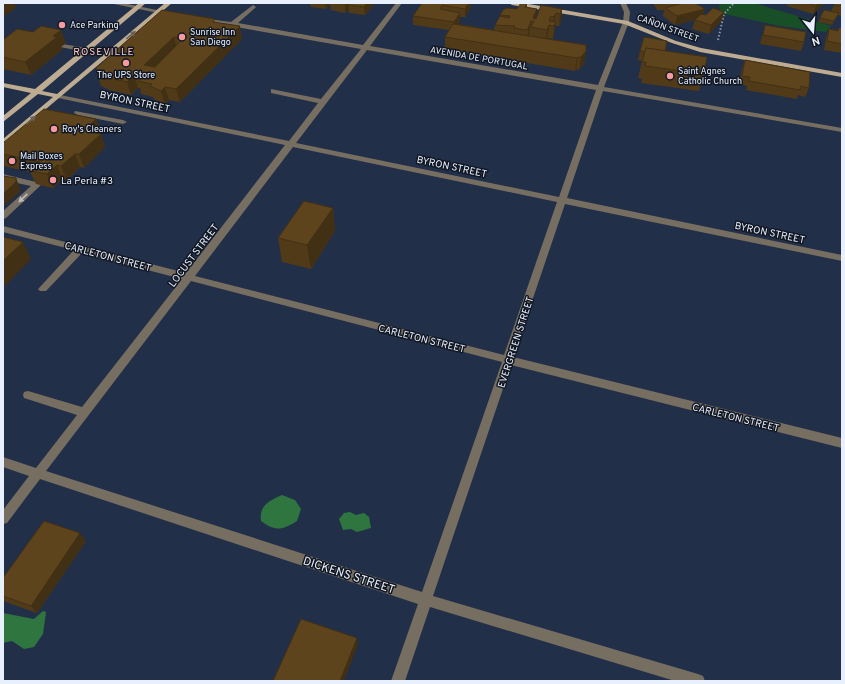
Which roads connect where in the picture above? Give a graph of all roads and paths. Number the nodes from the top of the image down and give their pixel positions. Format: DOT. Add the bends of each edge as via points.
graph roads {
  1 [pos="112,3"];
  2 [pos="169,3"];
  3 [pos="399,3"];
  4 [pos="512,3"];
  5 [pos="623,3"];
  6 [pos="734,3"];
  7 [pos="141,5"];
  8 [pos="242,5"];
  9 [pos="159,11"];
  10 [pos="177,14"];
  11 [pos="191,17"];
  12 [pos="626,22"];
  13 [pos="232,24"];
  14 [pos="718,39"];
  15 [pos="62,46"];
  16 [pos="365,48"];
  17 [pos="88,50"];
  18 [pos="842,74"];
  19 [pos="3,85"];
  20 [pos="600,89"];
  21 [pos="274,91"];
  22 [pos="38,92"];
  23 [pos="58,96"];
  24 [pos="324,102"];
  25 [pos="108,106"];
  26 [pos="78,113"];
  27 [pos="96,116"];
  28 [pos="3,120"];
  29 [pos="123,122"];
  30 [pos="842,130"];
  31 [pos="3,143"];
  32 [pos="291,144"];
  33 [pos="3,177"];
  34 [pos="563,200"];
  35 [pos="3,216"];
  36 [pos="3,229"];
  37 [pos="81,248"];
  38 [pos="842,258"];
  39 [pos="189,278"];
  40 [pos="43,290"];
  41 [pos="508,360"];
  42 [pos="28,395"];
  43 [pos="86,413"];
  44 [pos="842,443"];
  45 [pos="3,462"];
  46 [pos="38,474"];
  47 [pos="3,520"];
  48 [pos="426,600"];
  49 [pos="398,681"];
  50 [pos="698,681"];
  1 -- 7 [label="street"];
  2 -- 9 [label="main road"];
  3 -- 16 [label="street, LOCUST STREET"];
  4 -- 12 [label="main road, CAÑON STREET"];
  5 -- 12 [label="street"];
  6 -- 14 [label="path" via="724,14"];
  7 -- 9 [label="street"];
  7 -- 17 [label="main road"];
  8 -- 13 [label="street" via="253,7"];
  9 -- 10 [label="street"];
  23 -- 9 [label="main road, one-way"];
  11 -- 13 [label="street, AVENIDA DE PORTUGAL"];
  12 -- 18 [label="main road, CAÑON STREET" via="700,50"];
  12 -- 20 [label="street, EVERGREEN STREET"];
  13 -- 16 [label="street, AVENIDA DE PORTUGAL"];
  15 -- 17 [label="street"];
  16 -- 20 [label="street, AVENIDA DE PORTUGAL"];
  16 -- 24 [label="street, LOCUST STREET"];
  17 -- 22 [label="main road"];
  19 -- 22 [label="main road"];
  20 -- 30 [label="street, AVENIDA DE PORTUGAL"];
  20 -- 34 [label="street, EVERGREEN STREET"];
  21 -- 24 [label="street"];
  22 -- 23 [label="main road"];
  22 -- 28 [label="main road"];
  23 -- 25 [label="street, BYRON STREET"];
  31 -- 23 [label="main road, one-way"];
  24 -- 32 [label="street, LOCUST STREET"];
  25 -- 27 [label="street"];
  25 -- 32 [label="street, BYRON STREET"];
  26 -- 27 [label="street"];
  27 -- 29 [label="street"];
  32 -- 34 [label="street, BYRON STREET"];
  32 -- 39 [label="street, LOCUST STREET"];
  33 -- 35 [label="street, one-way" via="37,185"];
  34 -- 38 [label="street, BYRON STREET"];
  34 -- 41 [label="street, EVERGREEN STREET"];
  36 -- 37 [label="street, CARLETON STREET"];
  37 -- 39 [label="street, CARLETON STREET"];
  37 -- 40 [label="street"];
  39 -- 41 [label="street, CARLETON STREET"];
  39 -- 43 [label="street, LOCUST STREET"];
  41 -- 44 [label="street, CARLETON STREET"];
  41 -- 48 [label="street, EVERGREEN STREET"];
  42 -- 43 [label="street"];
  43 -- 46 [label="street, LOCUST STREET"];
  45 -- 46 [label="street, DICKENS STREET"];
  46 -- 47 [label="street, LOCUST STREET"];
  46 -- 48 [label="street, DICKENS STREET"];
  48 -- 49 [label="street, EVERGREEN STREET"];
  48 -- 50 [label="street, DICKENS STREET"];
}
